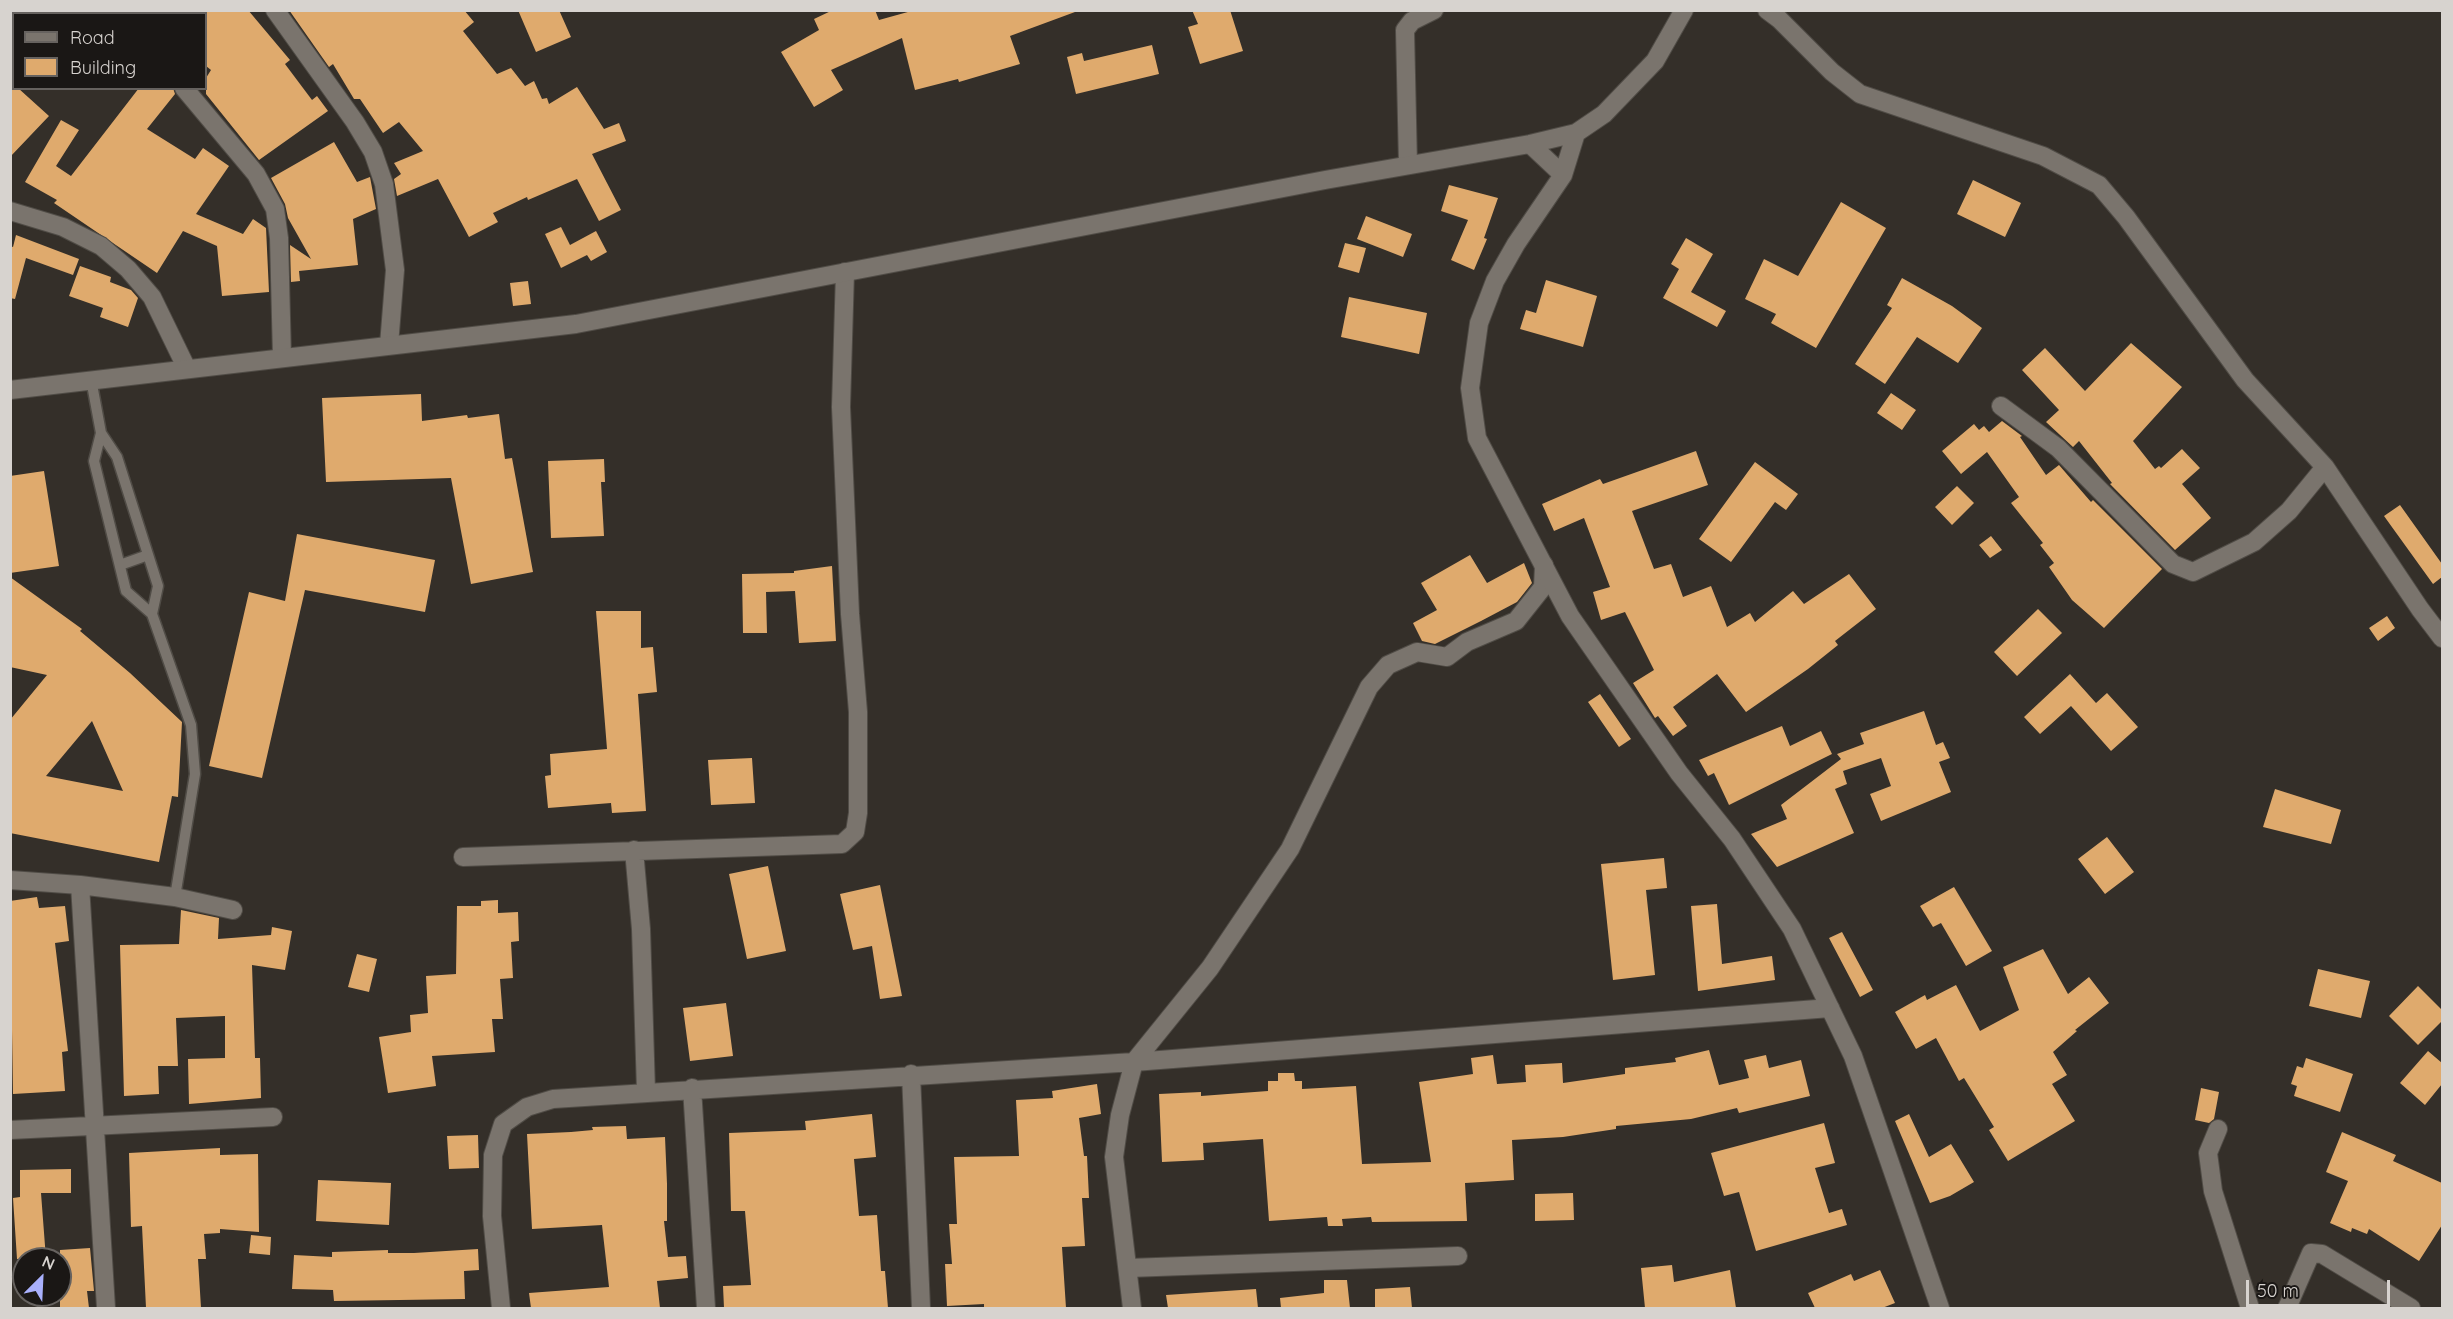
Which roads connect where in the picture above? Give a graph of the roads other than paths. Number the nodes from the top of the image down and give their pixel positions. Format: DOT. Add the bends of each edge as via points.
graph roads {
  1 [pos="275,10"];
  2 [pos="1434,10"];
  3 [pos="1684,10"];
  4 [pos="1767,10"];
  5 [pos="186,90"];
  6 [pos="1576,133"];
  7 [pos="1530,144"];
  8 [pos="1408,165"];
  9 [pos="1563,175"];
  10 [pos="10,211"];
  11 [pos="845,272"];
  12 [pos="389,345"];
  13 [pos="282,357"];
  14 [pos="186,367"];
  15 [pos="92,379"];
  16 [pos="10,390"];
  17 [pos="2001,406"];
  18 [pos="101,433"];
  19 [pos="2325,467"];
  20 [pos="148,555"];
  21 [pos="1544,564"];
  22 [pos="120,565"];
  23 [pos="152,614"];
  24 [pos="2442,638"];
  25 [pos="634,850"];
  26 [pos="463,857"];
  27 [pos="10,880"];
  28 [pos="80,885"];
  29 [pos="175,897"];
  30 [pos="233,910"];
  31 [pos="1830,1008"];
  32 [pos="1134,1062"];
  33 [pos="911,1074"];
  34 [pos="692,1088"];
  35 [pos="646,1091"];
  36 [pos="273,1117"];
  37 [pos="95,1126"];
  38 [pos="2218,1129"];
  39 [pos="10,1130"];
  40 [pos="1458,1256"];
  41 [pos="1129,1268"];
  42 [pos="106,1308"];
  43 [pos="501,1308"];
  44 [pos="706,1308"];
  45 [pos="921,1308"];
  46 [pos="1132,1308"];
  47 [pos="1940,1308"];
  48 [pos="2250,1308"];
  49 [pos="2287,1308"];
  50 [pos="2411,1308"];
  1 -- 12 [label="street" via="355,122 373,152 384,184 395,270"];
  2 -- 8 [label="street" via="1412,21 1405,30"];
  3 -- 6 [label="street" via="1655,61 1604,114"];
  4 -- 19 [label="street" via="1860,94 2032,152 2099,185 2245,380"];
  5 -- 13 [label="street" via="256,174 274,209 279,238"];
  6 -- 7 [label="street"];
  6 -- 9 [label="street"];
  7 -- 8 [label="street"];
  7 -- 9 [label="street"];
  8 -- 11 [label="street"];
  9 -- 21 [label="street" via="1495,281 1479,323 1470,388 1477,438"];
  10 -- 14 [label="street" via="63,227 101,246 128,269 152,297"];
  11 -- 12 [label="street" via="576,324"];
  11 -- 25 [label="street" via="842,406 858,712 855,832 842,844"];
  12 -- 13 [label="street"];
  13 -- 14 [label="street"];
  14 -- 15 [label="street"];
  15 -- 16 [label="street"];
  15 -- 18 [label="lane"];
  17 -- 19 [label="street" via="2058,448 2174,564 2193,572 2254,542 2289,512"];
  18 -- 20 [label="lane" via="117,457"];
  18 -- 22 [label="lane" via="94,461"];
  19 -- 24 [label="street"];
  20 -- 22 [label="lane"];
  20 -- 23 [label="lane" via="158,586"];
  21 -- 31 [label="street" via="1570,616 1679,773 1732,839 1792,929"];
  21 -- 32 [label="street" via="1544,587 1516,621 1467,642 1447,657 1417,652 1388,665 1369,687 1290,849 1210,968"];
  22 -- 23 [label="lane" via="126,591"];
  23 -- 29 [label="lane" via="190,725 194,748 195,774"];
  25 -- 26 [label="street"];
  25 -- 35 [label="street" via="641,929"];
  27 -- 28 [label="street"];
  28 -- 29 [label="street"];
  28 -- 37 [label="street"];
  29 -- 30 [label="street"];
  31 -- 32 [label="street"];
  31 -- 47 [label="street" via="1853,1056"];
  32 -- 33 [label="street"];
  32 -- 41 [label="street" via="1114,1157"];
  33 -- 34 [label="street"];
  33 -- 45 [label="street"];
  34 -- 35 [label="street"];
  34 -- 44 [label="street"];
  35 -- 43 [label="street" via="553,1099 527,1107 503,1124 494,1155 492,1216"];
  36 -- 37 [label="street"];
  37 -- 39 [label="street"];
  37 -- 42 [label="street"];
  38 -- 48 [label="street" via="2208,1153 2213,1191"];
  40 -- 41 [label="street"];
  41 -- 46 [label="street"];
  49 -- 50 [label="street" via="2311,1253 2322,1254"];
}
